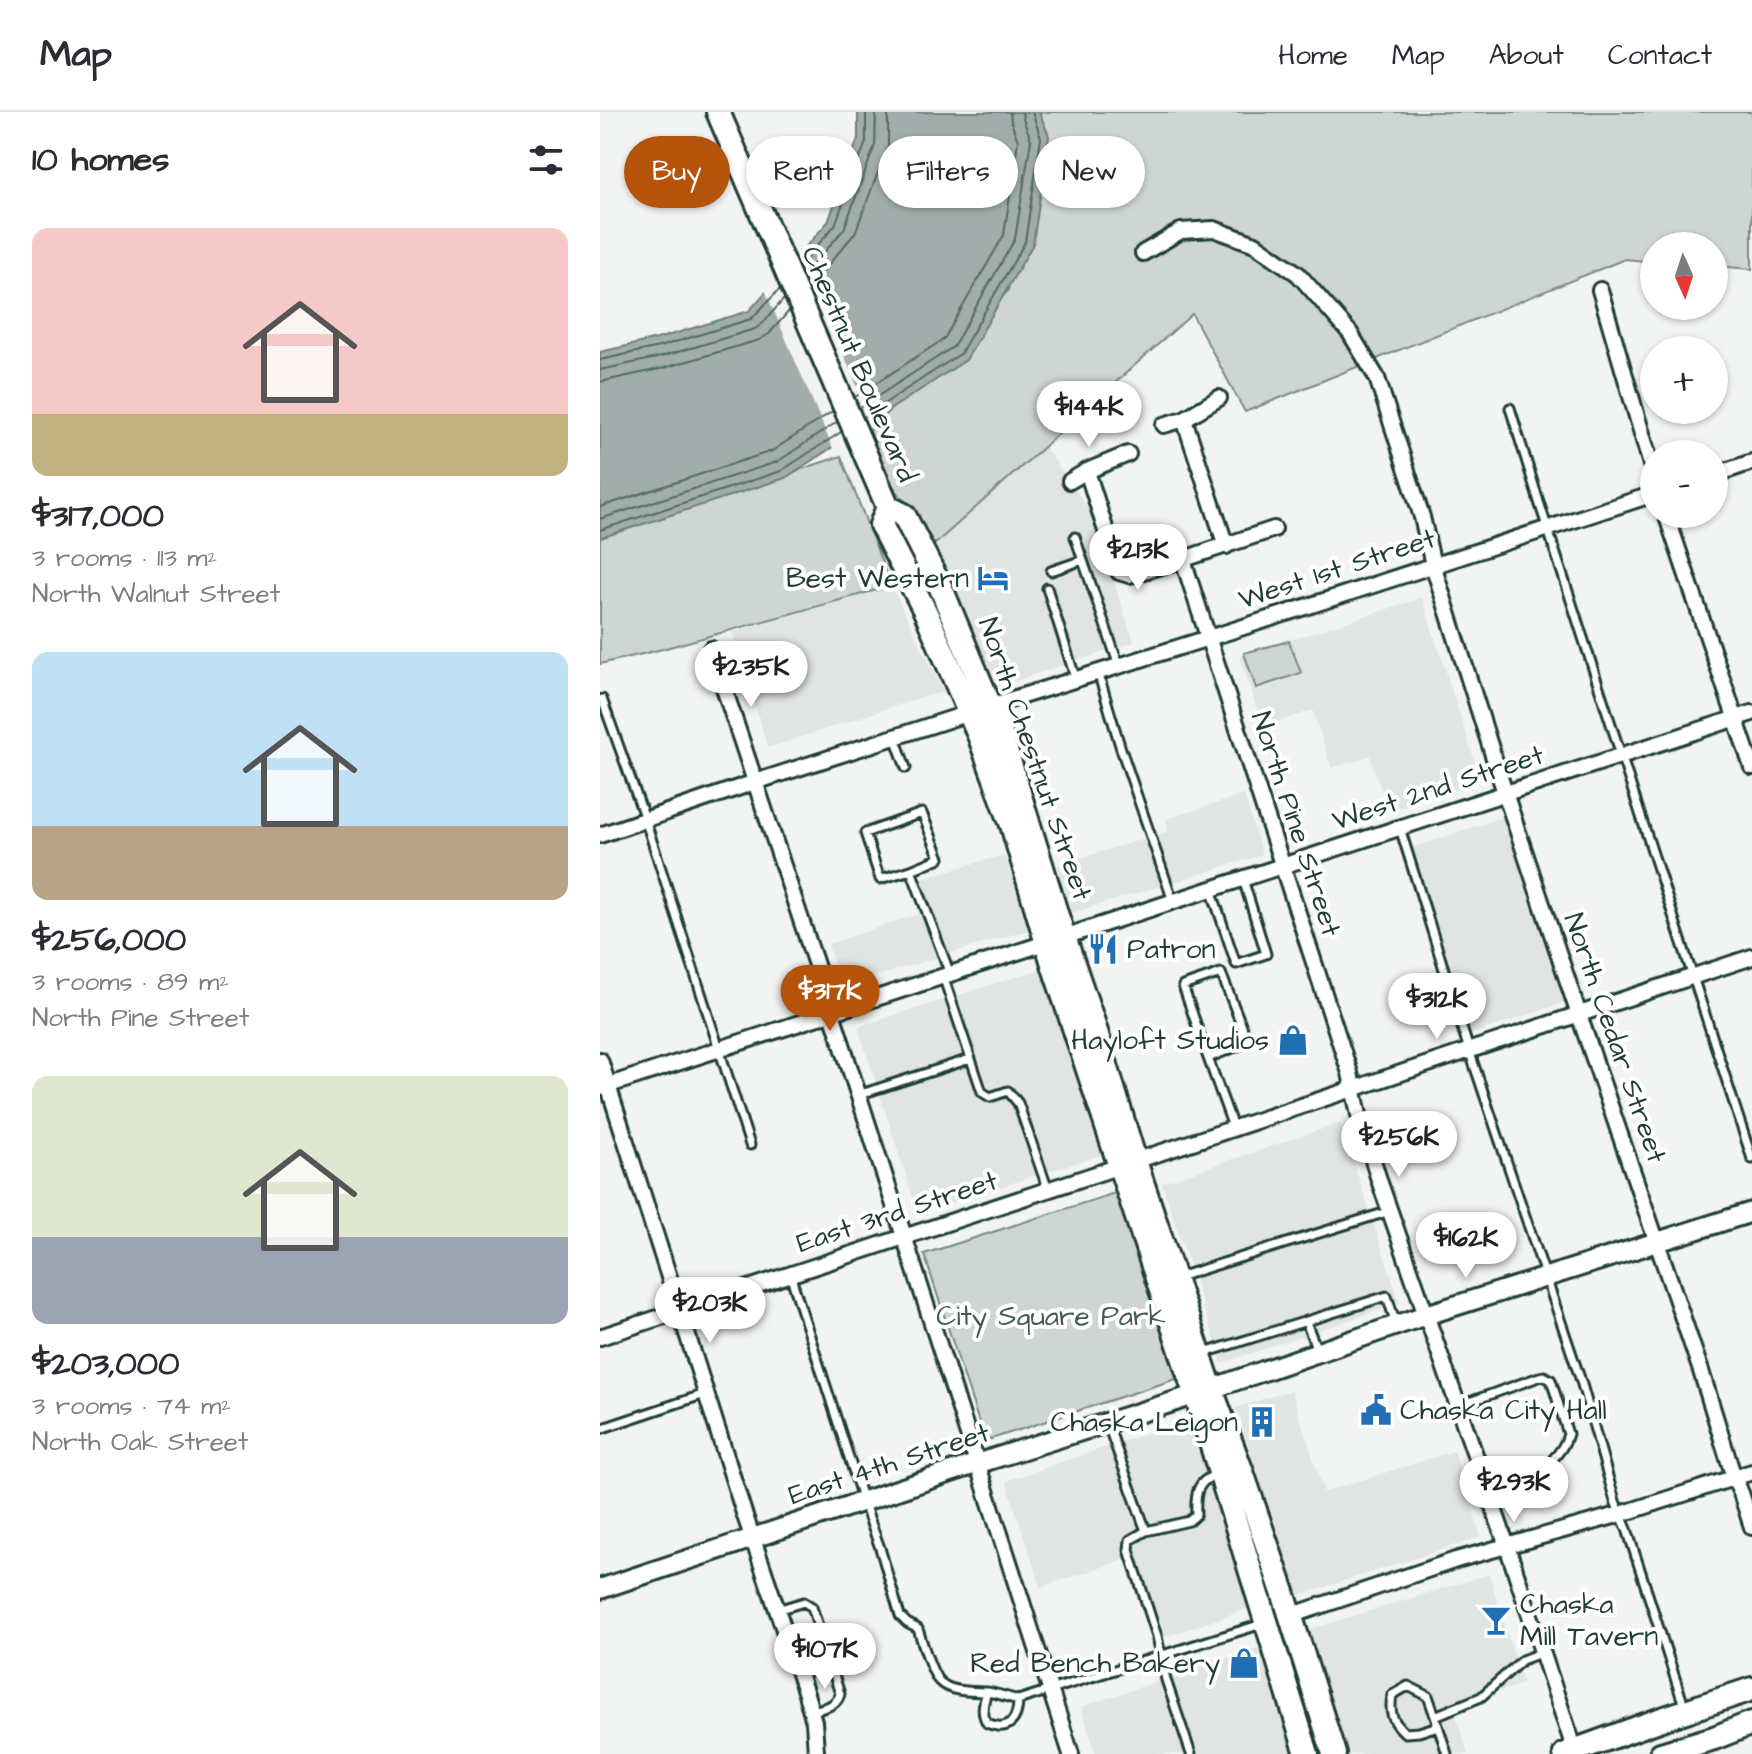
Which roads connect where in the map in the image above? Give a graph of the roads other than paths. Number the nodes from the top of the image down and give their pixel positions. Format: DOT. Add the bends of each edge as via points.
graph roads {
  1 [pos="718,112"];
  2 [pos="1143,253"];
  3 [pos="1600,290"];
  4 [pos="1219,398"];
  5 [pos="1510,408"];
  6 [pos="1184,419"];
  7 [pos="1164,425"];
  8 [pos="1644,440"];
  9 [pos="1128,454"];
  10 [pos="1752,462"];
  11 [pos="1728,470"];
  12 [pos="1087,471"];
  13 [pos="1070,481"];
  14 [pos="1640,499"];
  15 [pos="888,507"];
  16 [pos="1671,528"];
  17 [pos="1274,529"];
  18 [pos="1547,529"];
  19 [pos="1075,537"];
  20 [pos="1226,546"];
  21 [pos="1083,560"];
  22 [pos="1183,560"];
  23 [pos="1433,565"];
  24 [pos="1051,571"];
  25 [pos="1047,588"];
  26 [pos="1208,638"];
  27 [pos="711,649"];
  28 [pos="1119,666"];
  29 [pos="1098,672"];
  30 [pos="1076,680"];
  31 [pos="602,699"];
  32 [pos="979,709"];
  33 [pos="1752,713"];
  34 [pos="1736,718"];
  35 [pos="895,737"];
  36 [pos="1622,756"];
  37 [pos="1752,767"];
  38 [pos="906,768"];
  39 [pos="755,782"];
  40 [pos="1505,793"];
  41 [pos="645,819"];
  42 [pos="1400,828"];
  43 [pos="600,835"];
  44 [pos="1282,866"];
  45 [pos="911,870"];
  46 [pos="1243,879"];
  47 [pos="1211,889"];
  48 [pos="1173,901"];
  49 [pos="1056,939"];
  50 [pos="1752,957"];
  51 [pos="1236,964"];
  52 [pos="1221,973"];
  53 [pos="946,975"];
  54 [pos="1693,978"];
  55 [pos="832,1013"];
  56 [pos="1579,1015"];
  57 [pos="719,1049"];
  58 [pos="1469,1050"];
  59 [pos="1208,1058"];
  60 [pos="970,1059"];
  61 [pos="600,1060"];
  62 [pos="604,1086"];
  63 [pos="1354,1088"];
  64 [pos="858,1095"];
  65 [pos="1233,1127"];
  66 [pos="750,1145"];
  67 [pos="1752,1159"];
  68 [pos="1127,1163"];
  69 [pos="1048,1190"];
  70 [pos="1390,1211"];
  71 [pos="1752,1212"];
  72 [pos="904,1238"];
  73 [pos="1657,1241"];
  74 [pos="790,1274"];
  75 [pos="1546,1276"];
  76 [pos="1174,1278"];
  77 [pos="679,1310"];
  78 [pos="1426,1315"];
  79 [pos="1306,1322"];
  80 [pos="1397,1325"];
  81 [pos="600,1337"];
  82 [pos="1318,1352"];
  83 [pos="1199,1354"];
  84 [pos="1203,1392"];
  85 [pos="705,1394"];
  86 [pos="1458,1406"];
  87 [pos="1108,1423"];
  88 [pos="600,1429"];
  89 [pos="979,1465"];
  90 [pos="1752,1472"];
  91 [pos="1220,1473"];
  92 [pos="1734,1478"];
  93 [pos="1489,1497"];
  94 [pos="863,1501"];
  95 [pos="1621,1514"];
  96 [pos="1752,1527"];
  97 [pos="1146,1531"];
  98 [pos="753,1539"];
  99 [pos="1507,1546"];
  100 [pos="600,1589"];
  101 [pos="777,1610"];
  102 [pos="1290,1616"];
  103 [pos="1268,1622"];
  104 [pos="1543,1652"];
  105 [pos="1160,1656"];
  106 [pos="1752,1689"];
  107 [pos="1050,1690"];
  108 [pos="987,1692"];
  109 [pos="1018,1700"];
  110 [pos="811,1711"];
  111 [pos="1686,1711"];
  112 [pos="1435,1716"];
  113 [pos="1752,1723"];
  114 [pos="1438,1726"];
  115 [pos="815,1753"];
  116 [pos="1572,1753"];
  117 [pos="1071,1754"];
  118 [pos="1191,1754"];
  119 [pos="1307,1754"];
  120 [pos="1334,1754"];
  121 [pos="1447,1754"];
  122 [pos="1661,1754"];
  1 -- 15 [label="main road, Chestnut Boulevard"];
  2 -- 23 [label="street, North Cedar Street" via="1181,231 1214,229 1255,244 1298,274 1350,333 1377,378"];
  3 -- 8 [label="street"];
  4 -- 6 [label="street"];
  5 -- 18 [label="lane"];
  6 -- 7 [label="street"];
  6 -- 20 [label="street"];
  9 -- 12 [label="street"];
  10 -- 11 [label="street"];
  12 -- 13 [label="street"];
  12 -- 22 [label="street" via="1119,572 1129,575"];
  14 -- 18 [label="street, West 1st Street"];
  15 -- 32 [label="main road, North Chestnut Street" via="881,525"];
  16 -- 34 [label="street"];
  17 -- 20 [label="street"];
  18 -- 23 [label="street, West 1st Street"];
  18 -- 36 [label="lane"];
  19 -- 21 [label="lane"];
  20 -- 22 [label="street"];
  21 -- 24 [label="lane"];
  21 -- 28 [label="lane"];
  22 -- 26 [label="street, North Pine Street"];
  23 -- 26 [label="street, West 1st Street"];
  23 -- 40 [label="street, North Cedar Street"];
  25 -- 30 [label="lane"];
  26 -- 28 [label="street, West 1st Street"];
  26 -- 44 [label="street, North Pine Street"];
  27 -- 39 [label="street"];
  28 -- 29 [label="street, West 1st Street"];
  29 -- 30 [label="street, West 1st Street"];
  29 -- 48 [label="lane"];
  30 -- 32 [label="street, West 1st Street"];
  31 -- 41 [label="lane"];
  32 -- 35 [label="street, West 1st Street"];
  32 -- 49 [label="main road, North Chestnut Street" via="1012,825"];
  33 -- 34 [label="street, West 2nd Street"];
  34 -- 36 [label="street, West 2nd Street"];
  34 -- 37 [label="street"];
  35 -- 38 [label="lane"];
  35 -- 39 [label="street, West 1st Street"];
  36 -- 40 [label="street, West 2nd Street"];
  36 -- 54 [label="lane"];
  39 -- 41 [label="street, West 1st Street"];
  39 -- 55 [label="street"];
  40 -- 42 [label="street, West 2nd Street"];
  40 -- 56 [label="street, North Cedar Street"];
  41 -- 43 [label="street, West 1st Street"];
  41 -- 57 [label="lane"];
  42 -- 44 [label="street, West 2nd Street"];
  42 -- 58 [label="lane"];
  44 -- 46 [label="street, West 2nd Street"];
  44 -- 63 [label="street, North Pine Street"];
  45 -- 45 [label="lane" via="940,858 921,810 865,833 880,879"];
  45 -- 53 [label="lane"];
  46 -- 47 [label="street, West 2nd Street"];
  46 -- 51 [label="lane" via="1266,954"];
  47 -- 48 [label="street, West 2nd Street"];
  47 -- 51 [label="lane"];
  48 -- 49 [label="street, West 2nd Street"];
  49 -- 53 [label="street, West 2nd Street"];
  49 -- 68 [label="main road, North Chestnut Street"];
  50 -- 54 [label="street, East 3rd Street"];
  51 -- 52 [label="lane"];
  52 -- 59 [label="lane" via="1183,986"];
  52 -- 59 [label="lane" via="1248,1042"];
  53 -- 55 [label="street, West 2nd Street"];
  53 -- 60 [label="lane"];
  54 -- 56 [label="street, East 3rd Street"];
  54 -- 67 [label="lane"];
  55 -- 57 [label="street, West 2nd Street"];
  55 -- 64 [label="street"];
  56 -- 58 [label="street, East 3rd Street"];
  56 -- 73 [label="street, North Cedar Street"];
  57 -- 62 [label="street, West 2nd Street"];
  57 -- 66 [label="lane"];
  58 -- 63 [label="street, East 3rd Street"];
  58 -- 75 [label="lane"];
  59 -- 65 [label="lane"];
  60 -- 64 [label="lane"];
  60 -- 69 [label="lane" via="982,1092 990,1097 1008,1091 1018,1103"];
  61 -- 62 [label="street"];
  62 -- 77 [label="street"];
  63 -- 65 [label="street, East 3rd Street"];
  63 -- 70 [label="street, North Pine Street"];
  64 -- 72 [label="street"];
  65 -- 68 [label="street, East 3rd Street"];
  68 -- 69 [label="street, East 3rd Street"];
  68 -- 76 [label="main road, North Chestnut Street"];
  68 -- 84 [label="main road, North Chestnut Street"];
  69 -- 72 [label="street, East 3rd Street"];
  70 -- 76 [label="lane"];
  70 -- 78 [label="street, North Pine Street"];
  71 -- 73 [label="street, East 4th Street"];
  72 -- 74 [label="street, East 3rd Street"];
  72 -- 89 [label="street"];
  73 -- 75 [label="street, East 4th Street"];
  73 -- 92 [label="street, North Cedar Street"];
  74 -- 77 [label="street, East 3rd Street"];
  74 -- 94 [label="lane"];
  75 -- 78 [label="street, East 4th Street"];
  75 -- 95 [label="lane"];
  76 -- 83 [label="main road, North Chestnut Street"];
  77 -- 81 [label="street, East 3rd Street"];
  77 -- 85 [label="street"];
  78 -- 80 [label="street, East 4th Street"];
  78 -- 86 [label="street, North Pine Street"];
  79 -- 80 [label="lane" via="1387,1296"];
  79 -- 82 [label="lane"];
  79 -- 83 [label="lane"];
  80 -- 82 [label="street, East 4th Street"];
  82 -- 84 [label="street, East 4th Street"];
  83 -- 84 [label="main road, North Chestnut Street"];
  84 -- 87 [label="street, East 4th Street"];
  84 -- 91 [label="main road, North Chestnut Street"];
  84 -- 102 [label="main road, North Chestnut Street" via="1243,1475"];
  85 -- 88 [label="lane"];
  85 -- 98 [label="street"];
  86 -- 93 [label="street, North Pine Street"];
  86 -- 93 [label="lane" via="1539,1377 1551,1380 1566,1442 1526,1480"];
  87 -- 89 [label="street, East 4th Street"];
  87 -- 97 [label="lane"];
  89 -- 94 [label="street, East 4th Street"];
  89 -- 107 [label="street"];
  90 -- 92 [label="street"];
  91 -- 97 [label="lane" via="1199,1486 1196,1515 1189,1521"];
  91 -- 103 [label="main road, North Chestnut Street"];
  92 -- 95 [label="street"];
  92 -- 96 [label="street, North Cedar Street"];
  93 -- 99 [label="street, North Pine Street"];
  94 -- 98 [label="street, East 4th Street"];
  94 -- 108 [label="lane" via="900,1616 918,1629 939,1682"];
  95 -- 99 [label="street"];
  95 -- 111 [label="lane"];
  97 -- 105 [label="lane" via="1130,1540 1129,1550"];
  98 -- 100 [label="street, East 4th Street"];
  98 -- 101 [label="street"];
  99 -- 102 [label="street"];
  99 -- 104 [label="street, North Pine Street"];
  101 -- 110 [label="street"];
  101 -- 110 [label="lane" via="804,1602 812,1607 840,1694 829,1707"];
  102 -- 120 [label="main road, North Chestnut Street"];
  103 -- 105 [label="lane"];
  103 -- 119 [label="main road, North Chestnut Street"];
  104 -- 112 [label="lane" via="1522,1660 1481,1697"];
  104 -- 116 [label="street, North Pine Street"];
  105 -- 107 [label="lane"];
  105 -- 118 [label="lane"];
  106 -- 111 [label="main road"];
  107 -- 109 [label="lane"];
  107 -- 117 [label="street"];
  108 -- 109 [label="lane"];
  108 -- 109 [label="lane" via="983,1716 995,1726 1014,1719"];
  110 -- 115 [label="street"];
  111 -- 116 [label="main road"];
  112 -- 114 [label="lane"];
  112 -- 114 [label="lane" via="1428,1696 1408,1686 1392,1695 1393,1722 1405,1733"];
  113 -- 122 [label="main road"];
  114 -- 121 [label="lane"];
}
